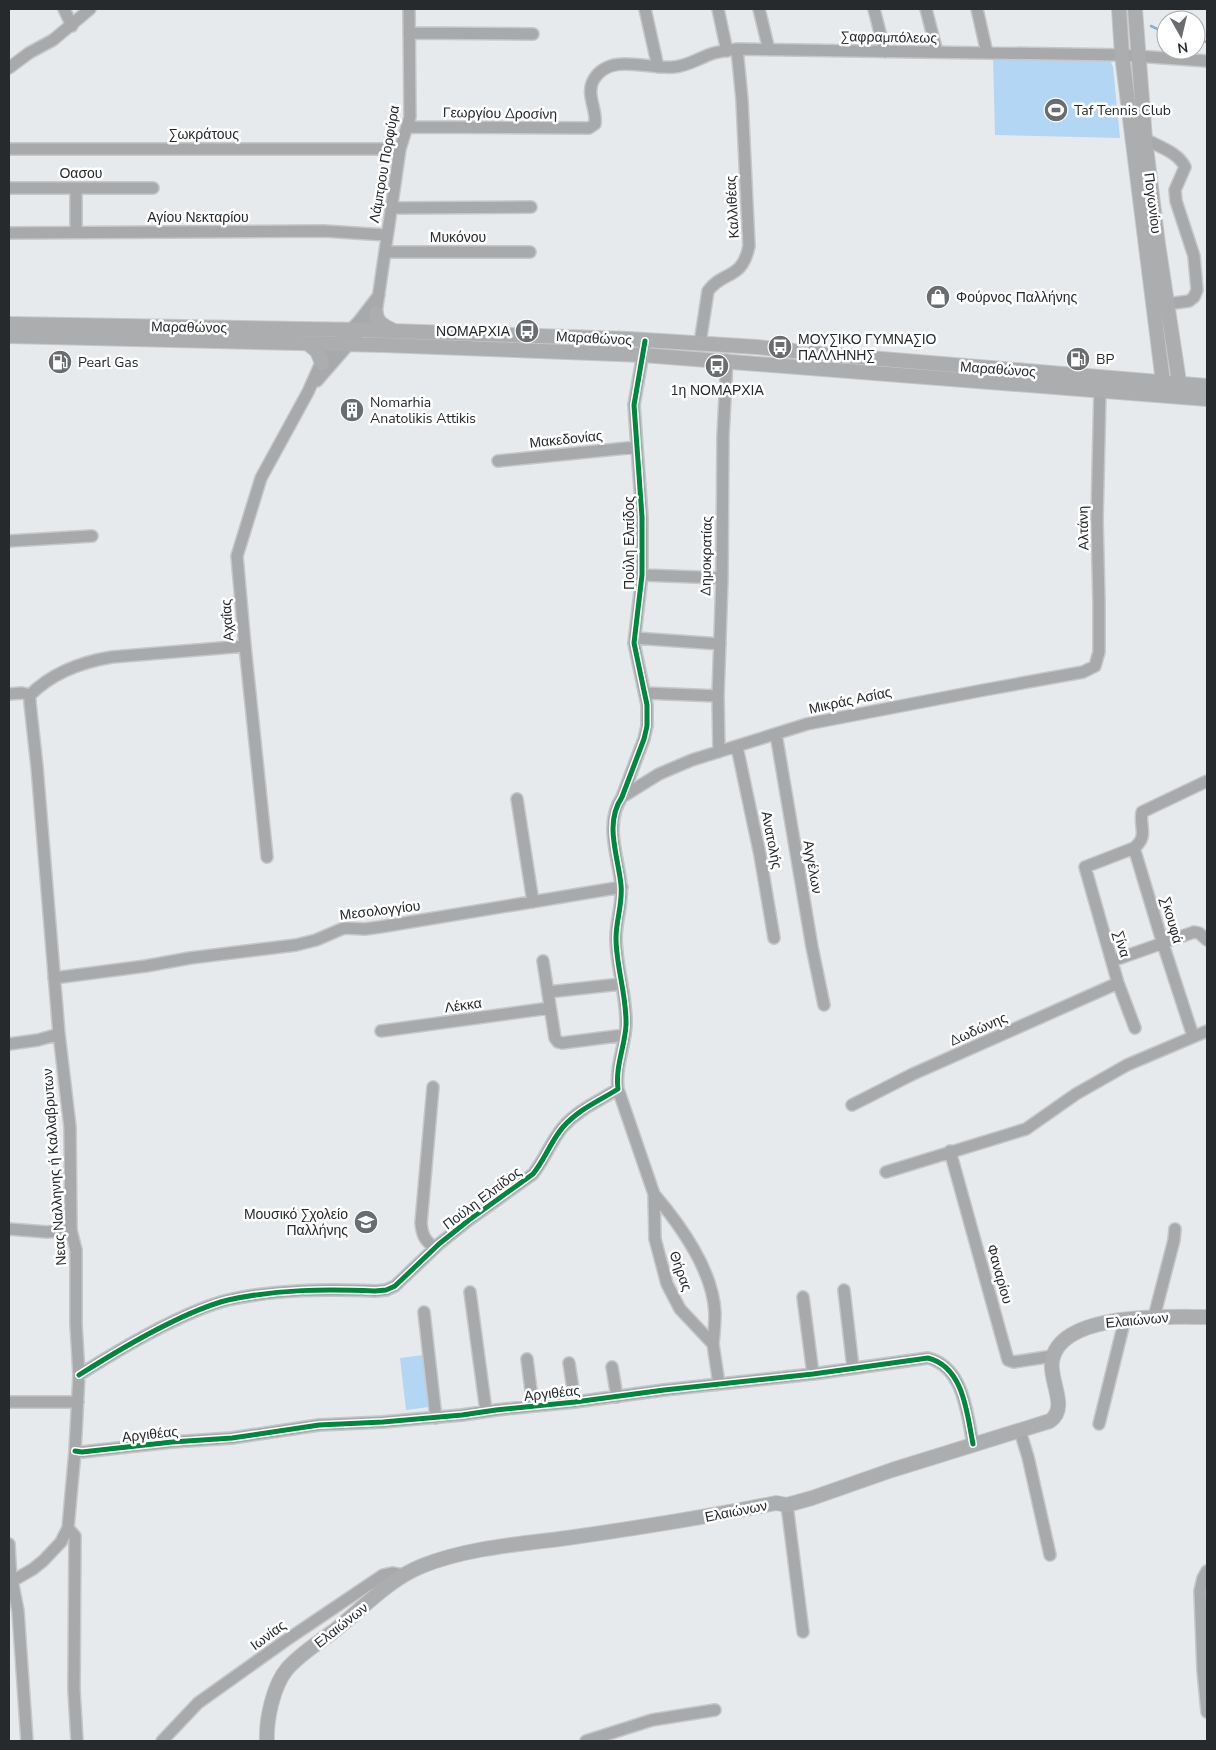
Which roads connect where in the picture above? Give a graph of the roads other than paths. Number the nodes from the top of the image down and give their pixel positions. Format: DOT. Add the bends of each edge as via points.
graph roads {
  1 [pos="64,9"];
  2 [pos="90,9"];
  3 [pos="409,9"];
  4 [pos="645,9"];
  5 [pos="718,9"];
  6 [pos="759,9"];
  7 [pos="874,9"];
  8 [pos="926,9"];
  9 [pos="977,9"];
  10 [pos="1120,9"];
  11 [pos="1135,9"];
  12 [pos="72,26"];
  13 [pos="409,33"];
  14 [pos="533,34"];
  15 [pos="732,50"];
  16 [pos="769,50"];
  17 [pos="885,52"];
  18 [pos="936,52"];
  19 [pos="987,53"];
  20 [pos="1122,55"];
  21 [pos="1139,56"];
  22 [pos="1207,61"];
  23 [pos="658,67"];
  24 [pos="9,68"];
  25 [pos="592,126"];
  26 [pos="407,127"];
  27 [pos="1145,139"];
  28 [pos="9,149"];
  29 [pos="400,149"];
  30 [pos="9,188"];
  31 [pos="76,188"];
  32 [pos="153,188"];
  33 [pos="531,207"];
  34 [pos="391,208"];
  35 [pos="76,232"];
  36 [pos="9,233"];
  37 [pos="386,236"];
  38 [pos="385,252"];
  39 [pos="530,252"];
  40 [pos="379,295"];
  41 [pos="1167,304"];
  42 [pos="376,313"];
  43 [pos="9,324"];
  44 [pos="394,331"];
  45 [pos="9,336"];
  46 [pos="349,337"];
  47 [pos="645,340"];
  48 [pos="307,343"];
  49 [pos="700,343"];
  50 [pos="1160,351"];
  51 [pos="643,355"];
  52 [pos="1175,356"];
  53 [pos="727,360"];
  54 [pos="322,363"];
  55 [pos="1137,380"];
  56 [pos="1207,386"];
  57 [pos="1163,389"];
  58 [pos="1100,390"];
  59 [pos="1179,390"];
  60 [pos="308,392"];
  61 [pos="1207,399"];
  62 [pos="637,447"];
  63 [pos="498,461"];
  64 [pos="92,536"];
  65 [pos="9,541"];
  66 [pos="642,575"];
  67 [pos="722,578"];
  68 [pos="635,638"];
  69 [pos="720,644"];
  70 [pos="245,646"];
  71 [pos="1094,666"];
  72 [pos="33,692"];
  73 [pos="645,693"];
  74 [pos="9,694"];
  75 [pos="718,696"];
  76 [pos="776,734"];
  77 [pos="737,747"];
  78 [pos="719,752"];
  79 [pos="1207,781"];
  80 [pos="622,796"];
  81 [pos="517,799"];
  82 [pos="1134,848"];
  83 [pos="267,857"];
  84 [pos="622,887"];
  85 [pos="533,902"];
  86 [pos="774,938"];
  87 [pos="1207,940"];
  88 [pos="1163,944"];
  89 [pos="543,962"];
  90 [pos="1112,962"];
  91 [pos="54,978"];
  92 [pos="1118,983"];
  93 [pos="621,984"];
  94 [pos="548,992"];
  95 [pos="824,1005"];
  96 [pos="550,1008"];
  97 [pos="1135,1028"];
  98 [pos="381,1031"];
  99 [pos="1207,1031"];
  100 [pos="59,1034"];
  101 [pos="625,1035"];
  102 [pos="1193,1036"];
  103 [pos="9,1044"];
  104 [pos="433,1086"];
  105 [pos="618,1089"];
  106 [pos="852,1105"];
  107 [pos="950,1151"];
  108 [pos="886,1172"];
  109 [pos="654,1194"];
  110 [pos="1175,1229"];
  111 [pos="9,1230"];
  112 [pos="71,1230"];
  113 [pos="435,1248"];
  114 [pos="844,1290"];
  115 [pos="470,1292"];
  116 [pos="803,1297"];
  117 [pos="424,1312"];
  118 [pos="1154,1317"];
  119 [pos="1207,1317"];
  120 [pos="1125,1319"];
  121 [pos="713,1344"];
  122 [pos="1053,1356"];
  123 [pos="527,1359"];
  124 [pos="569,1363"];
  125 [pos="612,1367"];
  126 [pos="853,1368"];
  127 [pos="813,1374"];
  128 [pos="79,1375"];
  129 [pos="719,1384"];
  130 [pos="617,1397"];
  131 [pos="9,1402"];
  132 [pos="78,1402"];
  133 [pos="575,1402"];
  134 [pos="533,1406"];
  135 [pos="486,1411"];
  136 [pos="436,1418"];
  137 [pos="1099,1424"];
  138 [pos="1020,1431"];
  139 [pos="974,1444"];
  140 [pos="75,1451"];
  141 [pos="787,1505"];
  142 [pos="68,1528"];
  143 [pos="9,1544"];
  144 [pos="1050,1555"];
  145 [pos="1207,1571"];
  146 [pos="403,1575"];
  147 [pos="10,1582"];
  148 [pos="803,1632"];
  149 [pos="714,1710"];
  150 [pos="1207,1712"];
  151 [pos="27,1741"];
  152 [pos="78,1741"];
  153 [pos="162,1741"];
  154 [pos="267,1741"];
  155 [pos="586,1741"];
  1 -- 12 [label="street"];
  2 -- 12 [label="street"];
  3 -- 13 [label="street, Λάμπρου Πορφύρα"];
  4 -- 23 [label="street"];
  5 -- 15 [label="street, Καλλιθέας"];
  6 -- 16 [label="street"];
  7 -- 17 [label="street"];
  8 -- 18 [label="street"];
  9 -- 19 [label="street"];
  10 -- 20 [label="main road, Πογωνίου"];
  11 -- 21 [label="main road, Πογωνίου"];
  12 -- 24 [label="street"];
  13 -- 14 [label="street"];
  13 -- 26 [label="street, Λάμπρου Πορφύρα" via="410,116"];
  15 -- 16 [label="street, Σαφραμπόλεως"];
  15 -- 23 [label="street, Σαφραμπόλεως" via="715,52 673,68"];
  15 -- 49 [label="street, Καλλιθέας" via="742,100 749,246 740,267 708,291"];
  16 -- 17 [label="street, Σαφραμπόλεως"];
  17 -- 18 [label="street, Σαφραμπόλεως"];
  18 -- 19 [label="street, Σαφραμπόλεως"];
  19 -- 20 [label="street, Σαφραμπόλεως"];
  20 -- 21 [label="street, Σαφραμπόλεως"];
  20 -- 50 [label="main road, Πογωνίου"];
  21 -- 22 [label="street"];
  21 -- 27 [label="main road, Πογωνίου"];
  23 -- 25 [label="street, Σαφραμπόλεως" via="615,64 599,72 590,89 596,119"];
  25 -- 26 [label="street, Γεωργίου Δροσίνη" via="584,129"];
  26 -- 29 [label="street, Λάμπρου Πορφύρα"];
  27 -- 41 [label="main road, Πογωνίου"];
  27 -- 41 [label="street" via="1173,153 1185,167 1175,190 1176,201 1194,256 1197,290 1189,301"];
  28 -- 29 [label="street, Σωκράτους"];
  29 -- 34 [label="street, Λάμπρου Πορφύρα"];
  30 -- 31 [label="street, Οασου"];
  31 -- 32 [label="street, Οασου"];
  31 -- 35 [label="street"];
  33 -- 34 [label="street"];
  34 -- 37 [label="street, Λάμπρου Πορφύρα"];
  35 -- 36 [label="street, Αγίου Νεκταρίου"];
  35 -- 37 [label="street, Αγίου Νεκταρίου" via="324,231"];
  37 -- 38 [label="street, Λάμπρου Πορφύρα"];
  38 -- 39 [label="street, Μυκόνου"];
  38 -- 40 [label="street, Λάμπρου Πορφύρα"];
  40 -- 42 [label="street, Λάμπρου Πορφύρα"];
  40 -- 46 [label="street"];
  41 -- 52 [label="main road, Πογωνίου"];
  42 -- 44 [label="main road" via="381,324"];
  42 -- 46 [label="street"];
  43 -- 46 [label="main road, Μαραθώνος"];
  44 -- 46 [label="main road, Μαραθώνος"];
  44 -- 47 [label="main road, Μαραθώνος"];
  45 -- 48 [label="main road, Μαραθώνος"];
  46 -- 48 [label="main road, Μαραθώνος"];
  46 -- 51 [label="main road, Μαραθώνος"];
  46 -- 54 [label="street, Αχαΐας"];
  46 -- 60 [label="street, Αχαΐας"];
  47 -- 49 [label="main road, Μαραθώνος"];
  47 -- 51 [label="street, Πούλη Ελπίδος"];
  48 -- 54 [label="main road" via="317,351"];
  49 -- 55 [label="main road, Μαραθώνος"];
  50 -- 55 [label="main road" via="1154,370"];
  50 -- 57 [label="main road, Πογωνίου"];
  51 -- 53 [label="main road, Μαραθώνος"];
  51 -- 62 [label="street, Πούλη Ελπίδος" via="634,405"];
  52 -- 56 [label="main road" via="1190,377"];
  52 -- 59 [label="main road, Πογωνίου"];
  53 -- 58 [label="main road, Μαραθώνος"];
  53 -- 67 [label="street, Δημοκρατίας"];
  54 -- 60 [label="street, Αχαΐας"];
  55 -- 57 [label="main road, Μαραθώνος"];
  56 -- 59 [label="main road, Μαραθώνος"];
  57 -- 58 [label="main road, Μαραθώνος"];
  57 -- 59 [label="main road, Μαραθώνος"];
  58 -- 71 [label="street, Αλτάνη" via="1097,520 1099,652"];
  59 -- 61 [label="main road, Μαραθώνος"];
  60 -- 70 [label="street, Αχαΐας" via="261,478 239,547 237,565"];
  62 -- 63 [label="street, Μακεδονίας"];
  62 -- 66 [label="street, Πούλη Ελπίδος"];
  64 -- 65 [label="street"];
  66 -- 67 [label="street"];
  66 -- 68 [label="street, Πούλη Ελπίδος"];
  67 -- 69 [label="street, Δημοκρατίας"];
  68 -- 69 [label="street"];
  68 -- 73 [label="street, Πούλη Ελπίδος"];
  69 -- 75 [label="street, Δημοκρατίας"];
  70 -- 72 [label="street, Αχαΐας" via="92,660 65,671"];
  70 -- 83 [label="street"];
  71 -- 76 [label="street, Μικράς Ασίας" via="1083,672 892,707"];
  72 -- 74 [label="street"];
  72 -- 91 [label="street, Νεας Nαλληνης ή Καλλαβρυτων"];
  73 -- 75 [label="street"];
  73 -- 80 [label="street, Πούλη Ελπίδος" via="647,718 644,739"];
  75 -- 78 [label="street, Δημοκρατίας"];
  76 -- 77 [label="street, Μικράς Ασίας"];
  76 -- 95 [label="street, Αγγέλων"];
  77 -- 78 [label="street, Μικράς Ασίας"];
  77 -- 86 [label="street, Ανατολής"];
  78 -- 80 [label="street, Μικράς Ασίας" via="676,766"];
  79 -- 82 [label="street" via="1142,812 1143,838"];
  80 -- 84 [label="street, Πούλη Ελπίδος" via="612,822"];
  81 -- 85 [label="street"];
  82 -- 88 [label="street, Σκουφά"];
  82 -- 90 [label="street, Σίνα" via="1085,866"];
  84 -- 85 [label="street, Μεσολογγίου"];
  84 -- 93 [label="street, Πούλη Ελπίδος" via="616,939"];
  85 -- 91 [label="street, Μεσολογγίου" via="380,927 344,928 296,946"];
  87 -- 88 [label="street" via="1194,932"];
  88 -- 90 [label="street"];
  88 -- 102 [label="street, Σκουφά"];
  89 -- 94 [label="street"];
  90 -- 92 [label="street, Σίνα"];
  91 -- 100 [label="street, Νεας Nαλληνης ή Καλλαβρυτων"];
  92 -- 97 [label="street, Σίνα"];
  92 -- 106 [label="street, Δωδώνης" via="920,1071"];
  93 -- 94 [label="street"];
  93 -- 101 [label="street, Πούλη Ελπίδος"];
  94 -- 96 [label="street"];
  96 -- 98 [label="street, Λέκκα"];
  96 -- 101 [label="street" via="555,1038 560,1043"];
  99 -- 102 [label="street"];
  100 -- 103 [label="street"];
  100 -- 112 [label="street, Νεας Nαλληνης ή Καλλαβρυτων" via="70,1127"];
  101 -- 105 [label="street, Πούλη Ελπίδος"];
  102 -- 107 [label="street" via="1127,1065 1076,1094 1026,1129"];
  104 -- 113 [label="street" via="421,1223 426,1242"];
  105 -- 109 [label="street, Θήρας"];
  105 -- 113 [label="street, Πούλη Ελπίδος" via="578,1112 562,1128 533,1174"];
  107 -- 108 [label="street"];
  107 -- 122 [label="street, Φαναρίου" via="1008,1360 1014,1362"];
  109 -- 121 [label="street, Θήρας" via="674,1218 699,1258 712,1293 715,1313"];
  109 -- 121 [label="street, Θήρας" via="655,1239 667,1284 680,1310"];
  110 -- 118 [label="street"];
  111 -- 112 [label="street"];
  112 -- 128 [label="street, Νεας Nαλληνης ή Καλλαβρυτων" via="76,1250"];
  113 -- 128 [label="street, Πούλη Ελπίδος" via="395,1286 386,1290 308,1290 228,1300 175,1321"];
  114 -- 126 [label="street"];
  115 -- 135 [label="street"];
  116 -- 127 [label="street"];
  117 -- 136 [label="street"];
  118 -- 119 [label="main road, Ελαιώνων"];
  118 -- 120 [label="main road, Ελαιώνων"];
  120 -- 122 [label="main road, Ελαιώνων" via="1095,1324 1080,1331 1062,1344"];
  120 -- 137 [label="street"];
  121 -- 129 [label="street, Θήρας"];
  122 -- 138 [label="main road, Ελαιώνων" via="1052,1378 1058,1412 1048,1422"];
  123 -- 134 [label="street"];
  124 -- 133 [label="street"];
  125 -- 130 [label="street"];
  126 -- 127 [label="street, Αργιθέας"];
  126 -- 139 [label="street, Αργιθέας" via="924,1358 936,1361 959,1384"];
  127 -- 129 [label="street, Αργιθέας"];
  128 -- 132 [label="street, Νεας Nαλληνης ή Καλλαβρυτων"];
  129 -- 130 [label="street, Αργιθέας"];
  130 -- 133 [label="street, Αργιθέας"];
  131 -- 132 [label="street"];
  132 -- 140 [label="street, Νεας Nαλληνης ή Καλλαβρυτων"];
  133 -- 134 [label="street, Αργιθέας"];
  134 -- 135 [label="street, Αργιθέας"];
  135 -- 136 [label="street, Αργιθέας"];
  136 -- 140 [label="street, Αργιθέας" via="319,1425 232,1438"];
  138 -- 139 [label="main road, Ελαιώνων"];
  138 -- 144 [label="street"];
  139 -- 141 [label="main road, Ελαιώνων"];
  140 -- 142 [label="street, Νεας Nαλληνης ή Καλλαβρυτων"];
  141 -- 146 [label="main road, Ελαιώνων" via="776,1503 655,1525 477,1551 440,1559"];
  141 -- 148 [label="street"];
  142 -- 147 [label="street, Νεας Nαλληνης ή Καλλαβρυτων" via="61,1542 43,1561"];
  142 -- 152 [label="street" via="76,1536 74,1690"];
  143 -- 147 [label="street"];
  145 -- 150 [label="street" via="1200,1591"];
  146 -- 153 [label="street, Ιωνίας" via="392,1573 379,1577 302,1629 198,1703"];
  146 -- 154 [label="main road, Ελαιώνων" via="287,1670 272,1702"];
  147 -- 151 [label="street" via="18,1611"];
  149 -- 155 [label="street" via="652,1720"];
}
